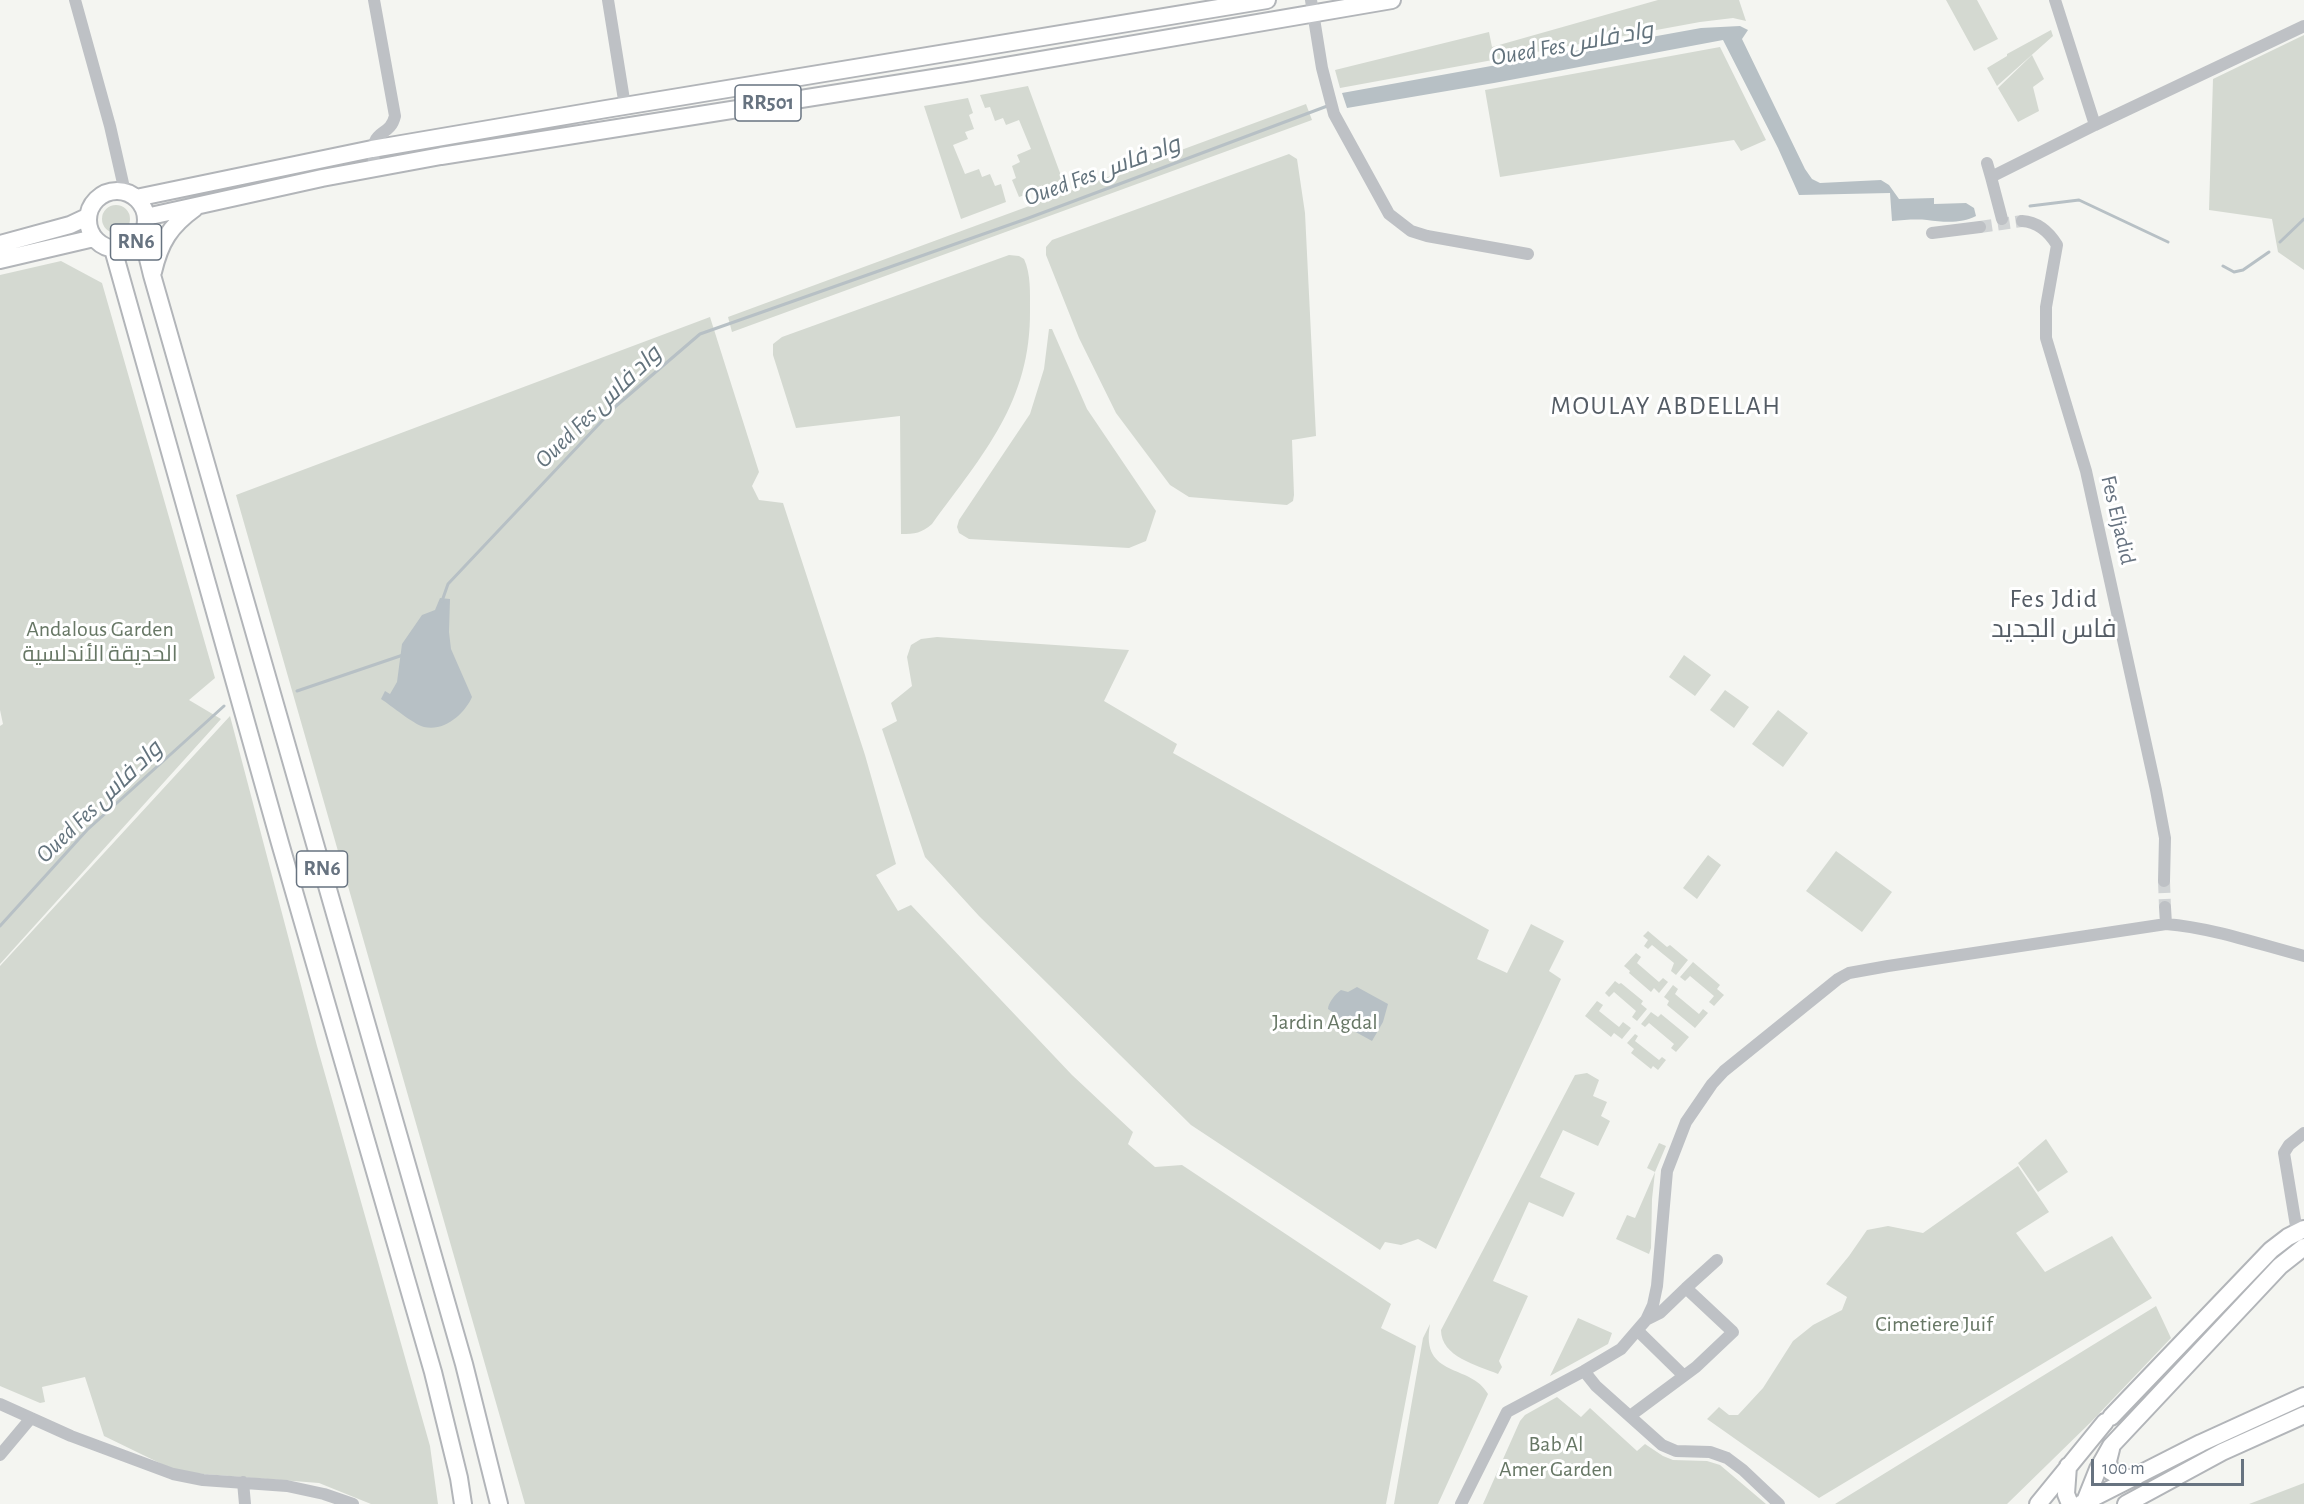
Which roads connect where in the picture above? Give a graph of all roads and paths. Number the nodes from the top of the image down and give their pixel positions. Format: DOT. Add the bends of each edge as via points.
graph roads {
  1 [pos="75,0"];
  2 [pos="374,0"];
  3 [pos="608,0"];
  4 [pos="1267,0"];
  5 [pos="1392,0"];
  6 [pos="2055,0"];
  7 [pos="1313,6"];
  8 [pos="2304,26"];
  9 [pos="653,101"];
  10 [pos="625,106"];
  11 [pos="660,120"];
  12 [pos="2095,125"];
  13 [pos="372,149"];
  14 [pos="1987,163"];
  15 [pos="375,168"];
  16 [pos="1991,177"];
  17 [pos="130,195"];
  18 [pos="201,203"];
  19 [pos="87,217"];
  20 [pos="146,217"];
  21 [pos="2002,219"];
  22 [pos="2024,220"];
  23 [pos="1980,227"];
  24 [pos="1932,233"];
  25 [pos="142,234"];
  26 [pos="94,238"];
  27 [pos="0,244"];
  28 [pos="113,249"];
  29 [pos="1528,254"];
  30 [pos="0,260"];
  31 [pos="152,275"];
  32 [pos="2164,881"];
  33 [pos="2165,907"];
  34 [pos="2166,924"];
  35 [pos="2304,956"];
  36 [pos="2304,1133"];
  37 [pos="2302,1236"];
  38 [pos="1718,1260"];
  39 [pos="1686,1288"];
  40 [pos="1646,1320"];
  41 [pos="1638,1331"];
  42 [pos="1584,1371"];
  43 [pos="1683,1375"];
  44 [pos="2304,1396"];
  45 [pos="0,1404"];
  46 [pos="2304,1415"];
  47 [pos="1630,1416"];
  48 [pos="32,1418"];
  49 [pos="2111,1446"];
  50 [pos="0,1455"];
  51 [pos="2068,1466"];
  52 [pos="2135,1478"];
  53 [pos="243,1482"];
  54 [pos="2082,1501"];
  55 [pos="245,1504"];
  56 [pos="353,1504"];
  57 [pos="463,1504"];
  58 [pos="499,1504"];
  59 [pos="1461,1504"];
  60 [pos="1779,1504"];
  61 [pos="2038,1504"];
  62 [pos="2126,1504"];
  1 -- 17 [label="street"];
  2 -- 13 [label="street" via="395,116 375,139"];
  3 -- 10 [label="street"];
  4 -- 9 [label="main road, RR501"];
  5 -- 7 [label="main road, RR501"];
  6 -- 12 [label="street"];
  7 -- 11 [label="main road, RR501" via="965,73"];
  7 -- 29 [label="street" via="1334,114 1389,214 1411,231"];
  8 -- 12 [label="street"];
  9 -- 10 [label="main road, RR501"];
  9 -- 11 [label="main road"];
  10 -- 13 [label="main road, RR501"];
  11 -- 15 [label="main road, RR501"];
  12 -- 16 [label="street"];
  13 -- 15 [label="street"];
  13 -- 17 [label="main road, RR501"];
  14 -- 16 [label="street"];
  15 -- 18 [label="main road, RR501"];
  16 -- 21 [label="street"];
  17 -- 19 [label="main road, RN6" via="117,190 103,194 92,203"];
  17 -- 20 [label="main road, RN6" via="143,207"];
  18 -- 20 [label="main road, RR501"];
  18 -- 31 [label="main road" via="178,220 167,235 158,250"];
  19 -- 26 [label="main road, RN6"];
  19 -- 27 [label="main road, RN6"];
  20 -- 25 [label="main road, RN6"];
  22 -- 32 [label="street, Fes Eljadid" via="2046,230 2057,245 2046,308 2046,338 2086,471 2156,790 2165,838"];
  23 -- 24 [label="street"];
  25 -- 28 [label="main road, RN6" via="130,246"];
  25 -- 31 [label="main road, RN6"];
  26 -- 28 [label="main road, RN6"];
  26 -- 30 [label="main road, RN6"];
  28 -- 57 [label="main road, RN6" via="433,1372"];
  31 -- 58 [label="main road, RN6" via="467,1374"];
  33 -- 34 [label="street"];
  34 -- 35 [label="street" via="2248,939"];
  34 -- 40 [label="street" via="1849,974 1812,998 1724,1071 1686,1122 1667,1171 1657,1286"];
  36 -- 37 [label="street" via="2284,1153"];
  37 -- 49 [label="main road" via="2280,1266"];
  37 -- 51 [label="main road" via="2271,1250 2108,1419"];
  38 -- 39 [label="street"];
  39 -- 40 [label="street" via="1660,1313"];
  39 -- 43 [label="street" via="1732,1332"];
  40 -- 41 [label="street"];
  41 -- 42 [label="street" via="1621,1348"];
  41 -- 43 [label="street"];
  42 -- 47 [label="street"];
  42 -- 59 [label="street" via="1507,1412"];
  43 -- 47 [label="street"];
  44 -- 52 [label="main road"];
  45 -- 48 [label="street"];
  46 -- 62 [label="main road" via="2222,1452"];
  47 -- 60 [label="street" via="1667,1448 1710,1452 1727,1458"];
  48 -- 50 [label="street"];
  48 -- 53 [label="street" via="173,1474"];
  49 -- 52 [label="main road" via="2110,1471 2119,1477"];
  49 -- 54 [label="main road"];
  51 -- 54 [label="main road" via="2081,1476"];
  51 -- 54 [label="main road" via="2065,1489"];
  51 -- 61 [label="main road"];
  52 -- 54 [label="main road"];
  53 -- 55 [label="street"];
  53 -- 56 [label="street" via="287,1486"];
}
